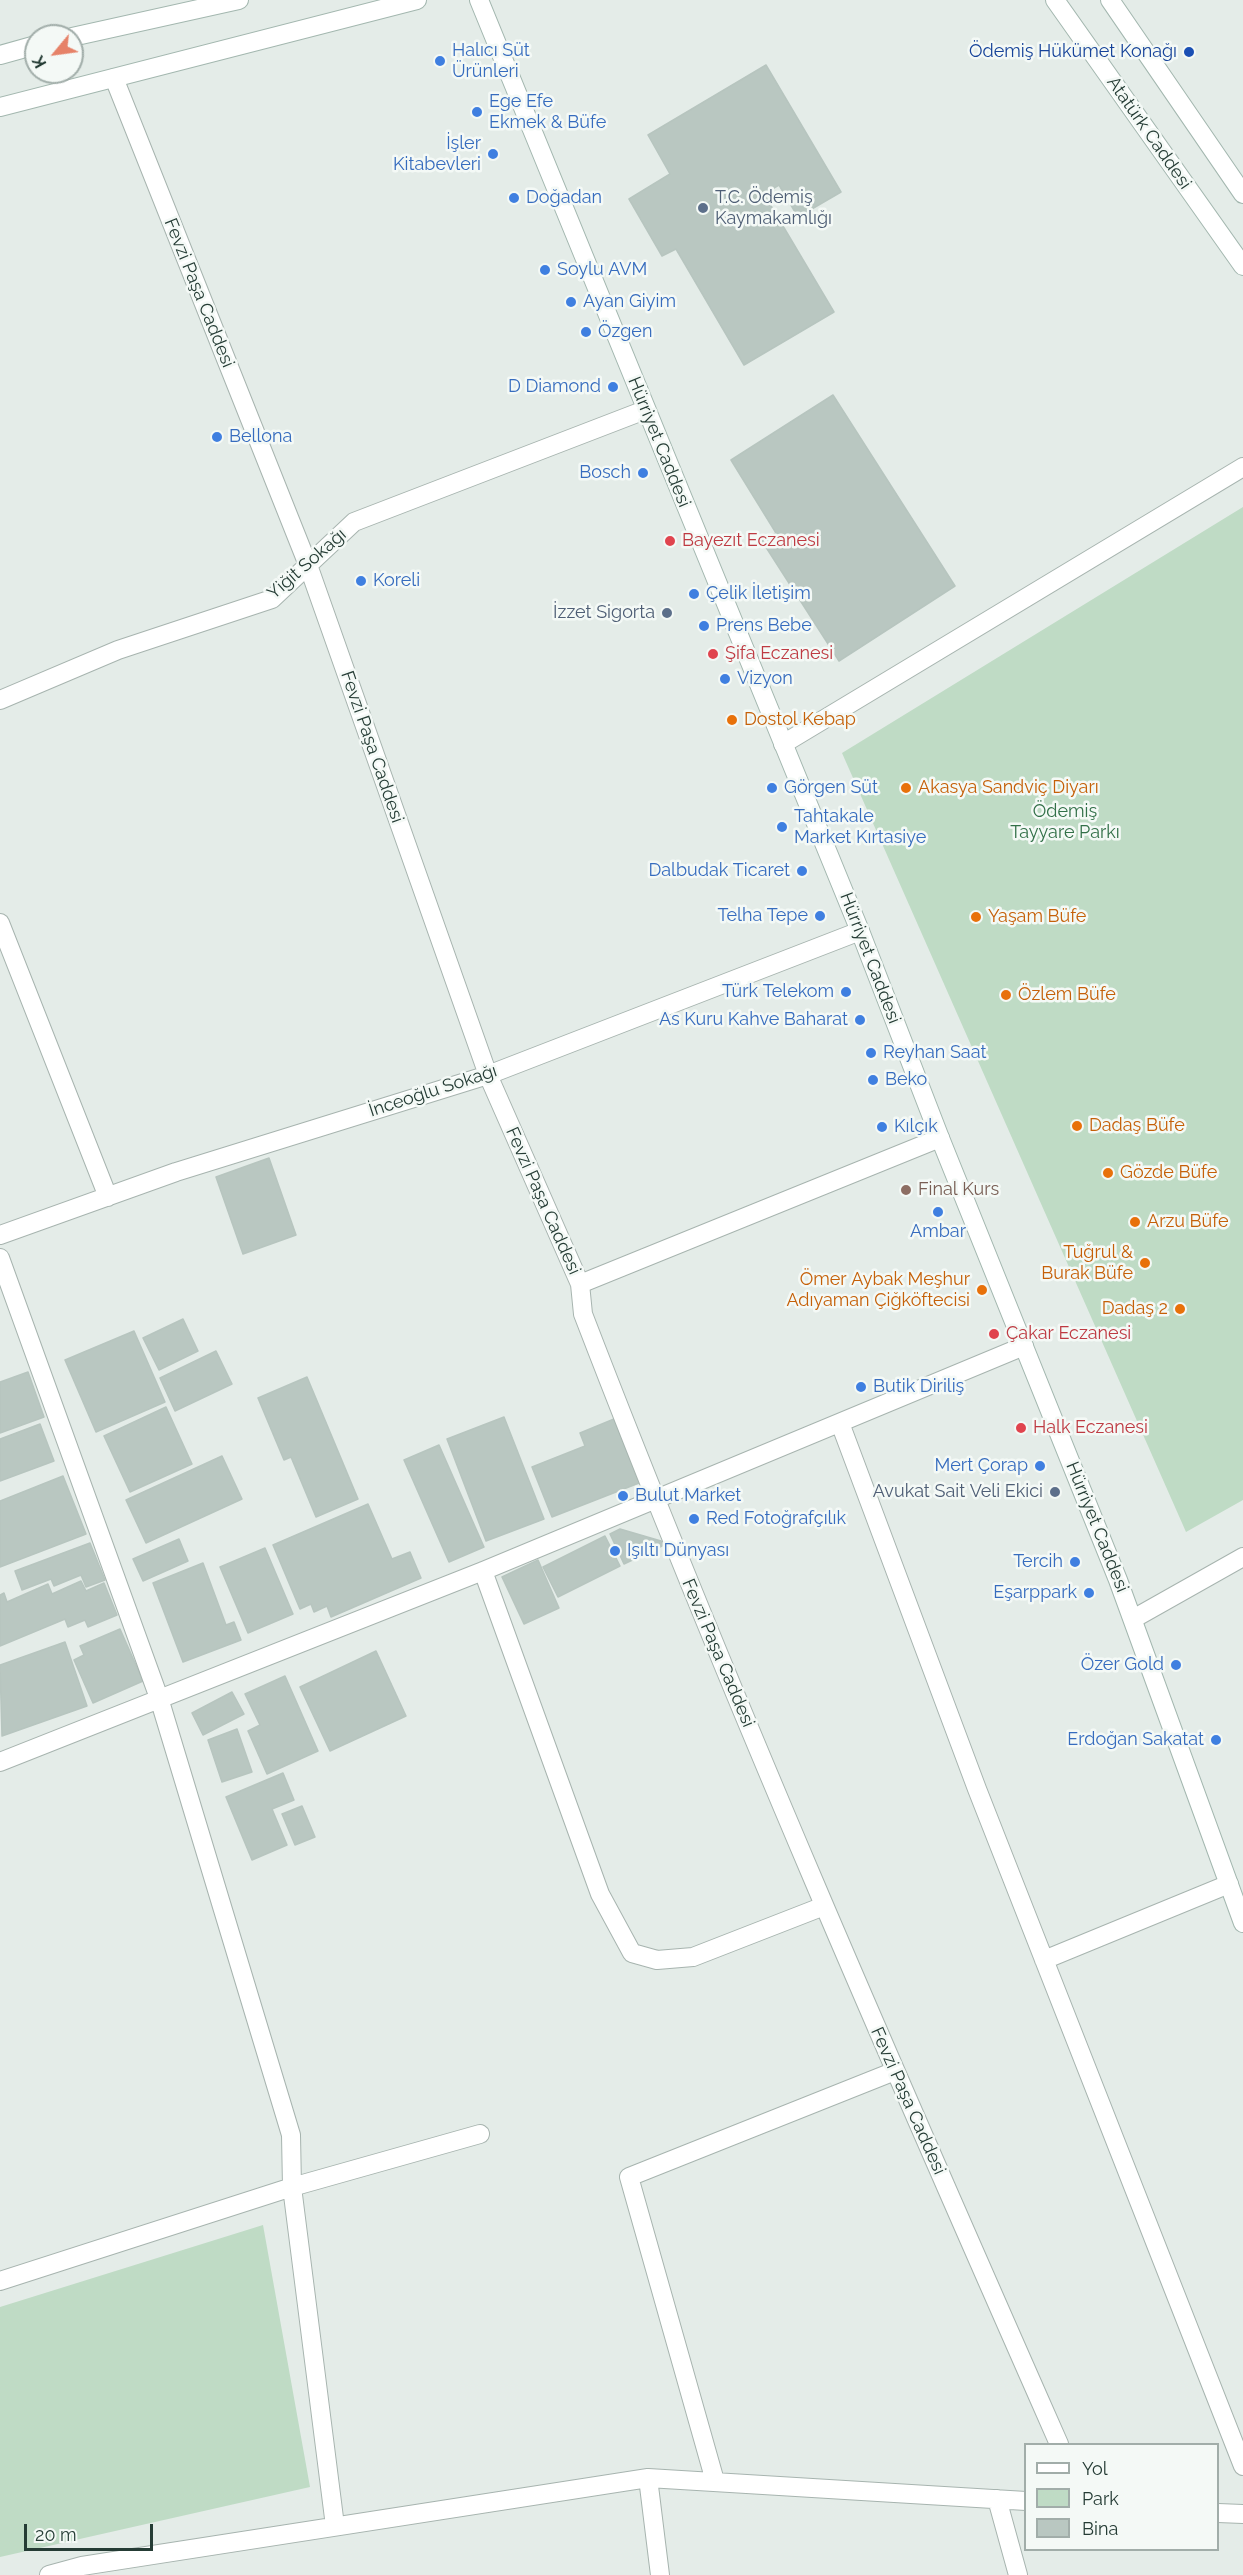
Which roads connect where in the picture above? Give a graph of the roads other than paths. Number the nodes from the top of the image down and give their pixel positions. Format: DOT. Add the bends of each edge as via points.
graph roads {
  1 [pos="239,0"];
  2 [pos="417,0"];
  3 [pos="479,0"];
  4 [pos="1055,0"];
  5 [pos="1110,0"];
  6 [pos="84,34"];
  7 [pos="24,48"];
  8 [pos="0,55"];
  9 [pos="114,78"];
  10 [pos="0,107"];
  11 [pos="1243,194"];
  12 [pos="1243,266"];
  13 [pos="645,410"];
  14 [pos="1243,467"];
  15 [pos="308,565"];
  16 [pos="0,700"];
  17 [pos="783,744"];
  18 [pos="0,923"];
  19 [pos="860,931"];
  20 [pos="488,1075"];
  21 [pos="940,1138"];
  22 [pos="108,1197"];
  23 [pos="0,1235"];
  24 [pos="0,1258"];
  25 [pos="580,1284"];
  26 [pos="1024,1346"];
  27 [pos="840,1423"];
  28 [pos="654,1500"];
  29 [pos="1243,1557"];
  30 [pos="483,1571"];
  31 [pos="1133,1619"];
  32 [pos="159,1698"];
  33 [pos="0,1762"];
  34 [pos="1228,1884"];
  35 [pos="824,1906"];
  36 [pos="1243,1923"];
  37 [pos="1044,1960"];
  38 [pos="895,2071"];
  39 [pos="480,2134"];
  40 [pos="292,2187"];
  41 [pos="0,2281"];
  42 [pos="1058,2443"];
  43 [pos="1243,2466"];
  44 [pos="648,2478"];
  45 [pos="715,2481"];
  46 [pos="997,2499"];
  47 [pos="1024,2501"];
  48 [pos="1219,2513"];
  49 [pos="1243,2514"];
  50 [pos="336,2526"];
  51 [pos="84,2570"];
  52 [pos="50,2575"];
  53 [pos="660,2575"];
  54 [pos="1018,2575"];
  1 -- 6 [label="street"];
  2 -- 9 [label="street"];
  3 -- 13 [label="street, Hürriyet Caddesi"];
  4 -- 12 [label="street, Atatürk Caddesi"];
  5 -- 11 [label="street"];
  7 -- 8 [label="street"];
  9 -- 10 [label="street"];
  9 -- 15 [label="street, Fevzi Paşa Caddesi"];
  13 -- 15 [label="street, Yiğit Sokağı" via="354,522"];
  13 -- 17 [label="street, Hürriyet Caddesi"];
  14 -- 17 [label="street"];
  15 -- 16 [label="street, Yiğit Sokağı" via="272,599 117,650"];
  15 -- 20 [label="street, Fevzi Paşa Caddesi"];
  17 -- 19 [label="street, Hürriyet Caddesi"];
  18 -- 22 [label="street"];
  19 -- 20 [label="street, İnceoğlu Sokağı"];
  19 -- 21 [label="street, Hürriyet Caddesi"];
  20 -- 22 [label="street, İnceoğlu Sokağı" via="176,1172"];
  20 -- 25 [label="street, Fevzi Paşa Caddesi"];
  21 -- 25 [label="street"];
  21 -- 26 [label="street, Hürriyet Caddesi"];
  22 -- 23 [label="street, İnceoğlu Sokağı"];
  24 -- 32 [label="street"];
  25 -- 28 [label="street, Fevzi Paşa Caddesi" via="583,1314"];
  26 -- 27 [label="street"];
  26 -- 31 [label="street, Hürriyet Caddesi"];
  27 -- 28 [label="street"];
  27 -- 37 [label="street"];
  28 -- 30 [label="street"];
  28 -- 35 [label="street, Fevzi Paşa Caddesi"];
  29 -- 31 [label="street"];
  30 -- 32 [label="street"];
  30 -- 35 [label="street" via="600,1894 633,1953 657,1960 693,1957"];
  31 -- 34 [label="street, Hürriyet Caddesi"];
  32 -- 33 [label="street"];
  32 -- 40 [label="street" via="291,2135"];
  34 -- 36 [label="street, Hürriyet Caddesi"];
  34 -- 37 [label="street"];
  35 -- 38 [label="street, Fevzi Paşa Caddesi"];
  37 -- 43 [label="street"];
  38 -- 42 [label="street, Fevzi Paşa Caddesi"];
  38 -- 45 [label="street" via="629,2177"];
  39 -- 40 [label="street"];
  40 -- 41 [label="street"];
  40 -- 50 [label="street"];
  44 -- 45 [label="street"];
  44 -- 50 [label="street"];
  44 -- 53 [label="street"];
  45 -- 46 [label="street"];
  46 -- 47 [label="street"];
  46 -- 54 [label="street"];
  48 -- 49 [label="street"];
  50 -- 51 [label="street"];
  51 -- 52 [label="street"];
}
